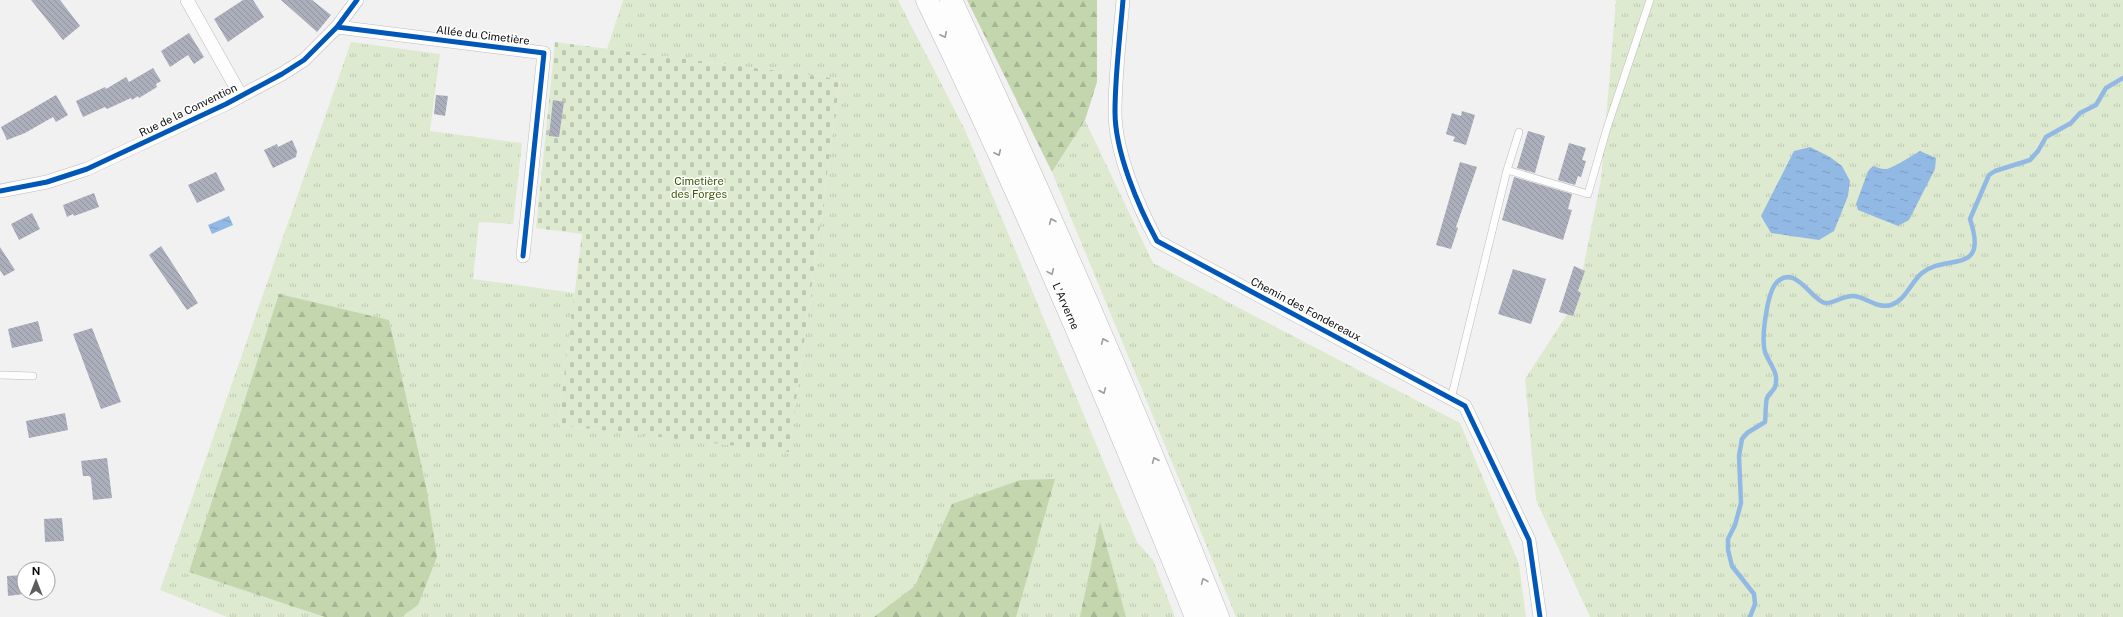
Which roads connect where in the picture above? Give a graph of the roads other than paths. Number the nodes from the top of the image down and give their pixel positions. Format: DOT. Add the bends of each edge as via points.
graph roads {
  1 [pos="188,0"];
  2 [pos="357,0"];
  3 [pos="927,0"];
  4 [pos="951,0"];
  5 [pos="1123,0"];
  6 [pos="1650,0"];
  7 [pos="338,27"];
  8 [pos="241,96"];
  9 [pos="1519,132"];
  10 [pos="1507,170"];
  11 [pos="0,191"];
  12 [pos="523,256"];
  13 [pos="0,376"];
  14 [pos="33,376"];
  15 [pos="1451,399"];
  16 [pos="1196,617"];
  17 [pos="1218,617"];
  18 [pos="1540,617"];
  1 -- 8 [label="street"];
  2 -- 7 [label="street, Rue de la Convention"];
  3 -- 16 [label="highway, L'Arverne, one-way" via="1082,342"];
  17 -- 4 [label="highway, L'Arverne, one-way" via="1160,471 1037,187"];
  5 -- 15 [label="street, Chemin des Fondereaux" via="1115,113 1119,140 1141,212 1157,241"];
  6 -- 10 [label="lane" via="1588,194"];
  7 -- 8 [label="street, Rue de la Convention" via="304,60"];
  7 -- 12 [label="street, Allée du Cimetière" via="544,53"];
  8 -- 11 [label="street, Rue de la Convention" via="87,169 47,182"];
  9 -- 10 [label="lane"];
  10 -- 15 [label="lane"];
  13 -- 14 [label="lane"];
  15 -- 18 [label="street, Chemin des Fondereaux" via="1465,406 1529,540"];
}
